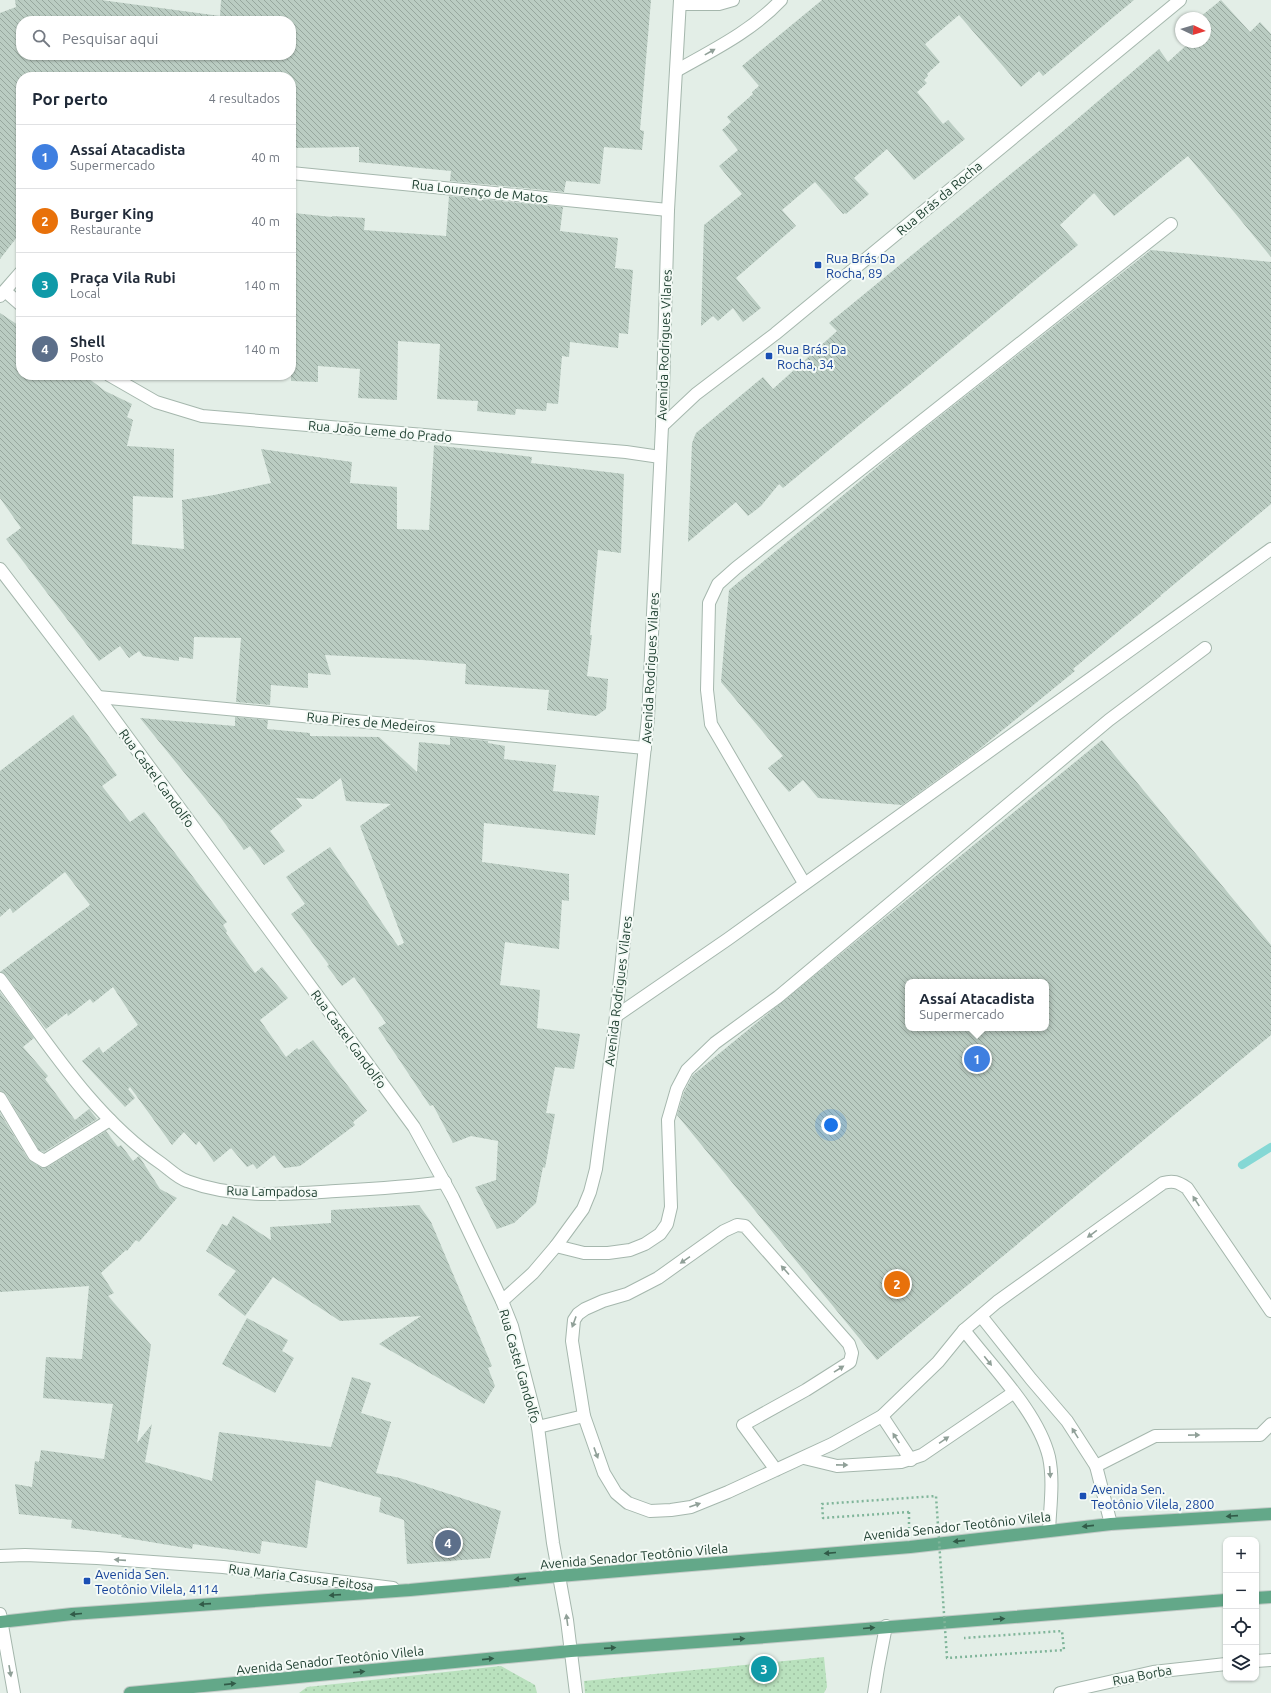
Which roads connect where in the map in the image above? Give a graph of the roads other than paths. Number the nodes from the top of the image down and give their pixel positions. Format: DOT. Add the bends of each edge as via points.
graph roads {
  1 [pos="733,0"];
  2 [pos="782,0"];
  3 [pos="1180,0"];
  4 [pos="680,2"];
  5 [pos="676,71"];
  6 [pos="296,173"];
  7 [pos="668,210"];
  8 [pos="1171,224"];
  9 [pos="16,278"];
  10 [pos="2,294"];
  11 [pos="16,302"];
  12 [pos="118,380"];
  13 [pos="662,426"];
  14 [pos="660,457"];
  15 [pos="1271,549"];
  16 [pos="0,569"];
  17 [pos="1205,648"];
  18 [pos="98,697"];
  19 [pos="645,748"];
  20 [pos="804,883"];
  21 [pos="0,979"];
  22 [pos="616,1016"];
  23 [pos="0,1098"];
  24 [pos="110,1120"];
  25 [pos="444,1182"];
  26 [pos="556,1246"];
  27 [pos="502,1301"];
  28 [pos="1271,1311"];
  29 [pos="981,1316"];
  30 [pos="964,1330"];
  31 [pos="1014,1393"];
  32 [pos="584,1416"];
  33 [pos="882,1416"];
  34 [pos="1271,1424"];
  35 [pos="538,1427"];
  36 [pos="804,1458"];
  37 [pos="911,1460"];
  38 [pos="1096,1466"];
  39 [pos="776,1470"];
  40 [pos="1271,1514"];
  41 [pos="1111,1524"];
  42 [pos="1049,1531"];
  43 [pos="0,1556"];
  44 [pos="559,1576"];
  45 [pos="410,1590"];
  46 [pos="1271,1597"];
  47 [pos="1259,1598"];
  48 [pos="1223,1600"];
  49 [pos="0,1619"];
  50 [pos="886,1626"];
  51 [pos="571,1651"];
  52 [pos="1271,1660"];
  53 [pos="1259,1661"];
  54 [pos="1223,1664"];
  55 [pos="873,1692"];
  56 [pos="14,1693"];
  57 [pos="130,1693"];
  58 [pos="151,1693"];
  59 [pos="576,1693"];
  60 [pos="1060,1693"];
  1 -- 4 [label="street" via="719,4"];
  5 -- 2 [label="street, one-way" via="749,28"];
  3 -- 13 [label="street, Rua Brás da Rocha" via="780,330 696,394"];
  4 -- 5 [label="street, Avenida Rodrigues Vilares"];
  5 -- 7 [label="street, Avenida Rodrigues Vilares"];
  6 -- 7 [label="street, Rua Lourenço de Matos"];
  7 -- 13 [label="street, Avenida Rodrigues Vilares"];
  8 -- 20 [label="street" via="718,584 709,602 707,690 711,724"];
  9 -- 10 [label="street"];
  10 -- 11 [label="street"];
  12 -- 14 [label="street, Rua João Leme do Prado" via="156,402 202,416"];
  13 -- 14 [label="street, Avenida Rodrigues Vilares"];
  14 -- 19 [label="street, Avenida Rodrigues Vilares"];
  15 -- 20 [label="street"];
  16 -- 18 [label="street, Rua Castel Gandolfo"];
  17 -- 26 [label="street" via="1108,720 778,997 715,1043 687,1070 677,1089 668,1120 670,1207 667,1224 660,1234 646,1244 630,1250 608,1253 584,1253"];
  18 -- 19 [label="street, Rua Pires de Medeiros"];
  18 -- 25 [label="street, Rua Castel Gandolfo" via="414,1127"];
  19 -- 22 [label="street, Avenida Rodrigues Vilares"];
  20 -- 22 [label="street"];
  21 -- 24 [label="street, Rua Lampadosa" via="77,1082"];
  22 -- 26 [label="street, Avenida Rodrigues Vilares" via="596,1169 583,1209"];
  23 -- 24 [label="street" via="34,1155 44,1161"];
  24 -- 25 [label="street, Rua Lampadosa" via="149,1156 185,1180 211,1189 286,1194 408,1187"];
  25 -- 27 [label="street, Rua Castel Gandolfo"];
  26 -- 27 [label="street, Avenida Rodrigues Vilares" via="533,1273"];
  27 -- 35 [label="street, Rua Castel Gandolfo" via="512,1326"];
  28 -- 29 [label="street, one-way" via="1187,1188 1171,1181 1163,1183"];
  29 -- 30 [label="street"];
  38 -- 29 [label="street, one-way" via="1068,1421"];
  30 -- 31 [label="street, one-way"];
  30 -- 33 [label="street" via="938,1362"];
  37 -- 31 [label="street, one-way"];
  31 -- 42 [label="street, one-way" via="1033,1420 1049,1458"];
  32 -- 35 [label="street"];
  32 -- 39 [label="street, one-way" via="604,1473 616,1493 628,1503 650,1511 691,1507"];
  39 -- 32 [label="street, one-way" via="743,1425 850,1362 852,1353 849,1344 745,1226 737,1225 724,1231 658,1278 578,1314 574,1320 572,1341"];
  33 -- 36 [label="street"];
  37 -- 33 [label="street, one-way"];
  38 -- 34 [label="street, one-way" via="1155,1436 1260,1435"];
  35 -- 44 [label="street, Rua Castel Gandolfo"];
  36 -- 37 [label="street, one-way" via="838,1466"];
  36 -- 39 [label="street"];
  38 -- 41 [label="street"];
  40 -- 41 [label="main road, Avenida Senador Teotônio Vilela, one-way"];
  41 -- 42 [label="main road, Avenida Senador Teotônio Vilela, one-way"];
  42 -- 44 [label="main road, Avenida Senador Teotônio Vilela, one-way" via="910,1547"];
  45 -- 43 [label="street, Rua Maria Casusa Feitosa, one-way" via="223,1568 97,1558"];
  44 -- 45 [label="main road, Avenida Senador Teotônio Vilela, one-way"];
  51 -- 44 [label="street, Rua Castel Gandolfo, one-way"];
  45 -- 49 [label="main road, Avenida Senador Teotônio Vilela, one-way"];
  46 -- 47 [label="main road"];
  50 -- 48 [label="main road, Avenida Senador Teotônio Vilela, one-way"];
  49 -- 56 [label="street, one-way"];
  51 -- 50 [label="main road, Avenida Senador Teotônio Vilela, one-way"];
  50 -- 55 [label="street"];
  58 -- 51 [label="main road, Avenida Senador Teotônio Vilela, one-way"];
  51 -- 59 [label="street, Rua Castel Gandolfo"];
  52 -- 53 [label="street"];
  54 -- 60 [label="street, Rua Borba" via="1153,1672"];
  57 -- 58 [label="main road, Avenida Senador Teotônio Vilela"];
}
